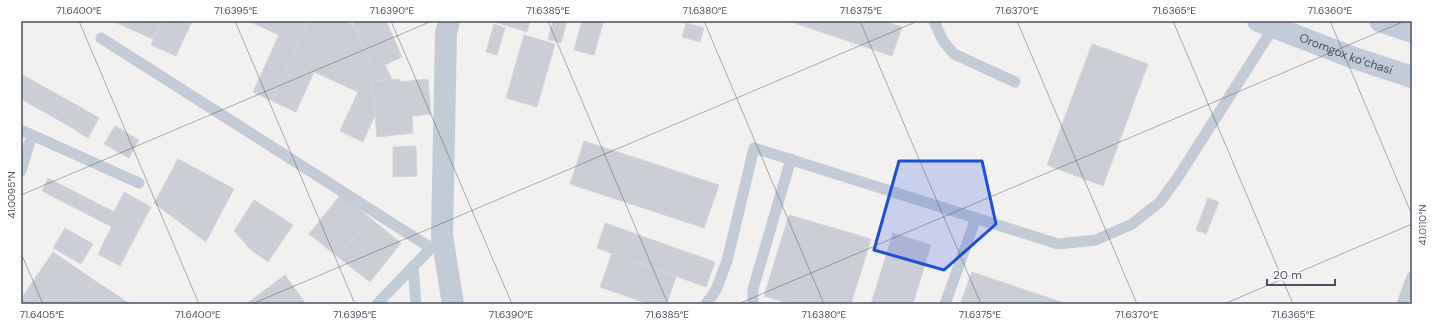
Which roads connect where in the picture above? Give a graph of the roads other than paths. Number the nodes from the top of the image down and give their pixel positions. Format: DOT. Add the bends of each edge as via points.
graph roads {
  1 [pos="934,21"];
  2 [pos="1380,21"];
  3 [pos="1270,23"];
  4 [pos="444,25"];
  5 [pos="1412,32"];
  6 [pos="101,38"];
  7 [pos="1412,77"];
  8 [pos="1015,82"];
  9 [pos="21,130"];
  10 [pos="32,135"];
  11 [pos="791,159"];
  12 [pos="21,171"];
  13 [pos="139,183"];
  14 [pos="976,218"];
  15 [pos="436,242"];
  16 [pos="413,266"];
  17 [pos="1412,277"];
  18 [pos="377,304"];
  19 [pos="416,304"];
  20 [pos="453,304"];
  21 [pos="706,304"];
  22 [pos="753,304"];
  23 [pos="945,304"];
  24 [pos="1402,304"];
  1 -- 8 [label="lane" via="943,41 954,54"];
  2 -- 5 [label="main road"];
  3 -- 7 [label="main road, Oromgox ko‘chasi" via="1354,58"];
  3 -- 14 [label="lane" via="1178,177 1160,202 1132,224 1096,240 1058,244"];
  4 -- 15 [label="street"];
  6 -- 15 [label="lane"];
  9 -- 10 [label="lane"];
  10 -- 12 [label="lane"];
  10 -- 13 [label="lane"];
  11 -- 14 [label="lane"];
  11 -- 21 [label="lane" via="754,148 726,261 716,290"];
  11 -- 22 [label="lane" via="753,289"];
  14 -- 23 [label="lane"];
  15 -- 16 [label="lane"];
  15 -- 20 [label="street"];
  16 -- 18 [label="lane"];
  16 -- 19 [label="lane"];
  17 -- 24 [label="lane"];
}
